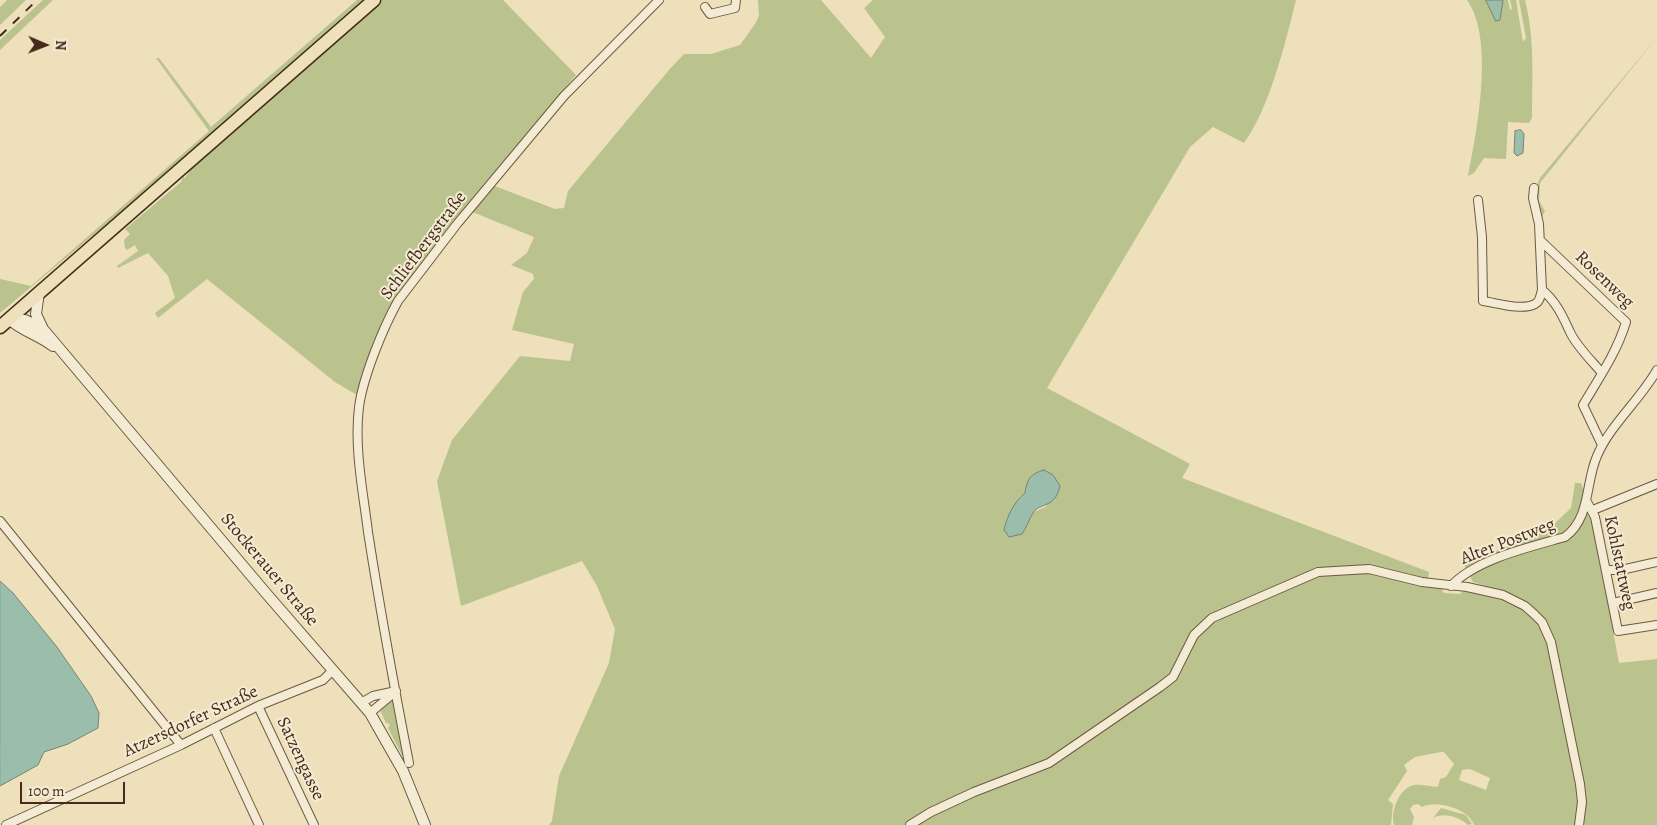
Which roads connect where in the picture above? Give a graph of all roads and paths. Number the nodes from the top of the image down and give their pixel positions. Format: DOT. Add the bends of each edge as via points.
graph roads {
  1 [pos="374,0"];
  2 [pos="659,0"];
  3 [pos="736,0"];
  4 [pos="705,7"];
  5 [pos="1534,188"];
  6 [pos="1478,200"];
  7 [pos="1541,241"];
  8 [pos="1542,290"];
  9 [pos="39,292"];
  10 [pos="4,323"];
  11 [pos="43,329"];
  12 [pos="62,352"];
  13 [pos="1657,370"];
  14 [pos="1602,373"];
  15 [pos="1602,445"];
  16 [pos="1657,484"];
  17 [pos="1587,502"];
  18 [pos="1593,510"];
  19 [pos="0,521"];
  20 [pos="1657,562"];
  21 [pos="1607,570"];
  22 [pos="1451,586"];
  23 [pos="1657,594"];
  24 [pos="1613,603"];
  25 [pos="1657,625"];
  26 [pos="333,670"];
  27 [pos="396,691"];
  28 [pos="361,703"];
  29 [pos="258,706"];
  30 [pos="370,713"];
  31 [pos="214,728"];
  32 [pos="181,745"];
  33 [pos="410,763"];
  34 [pos="6,825"];
  35 [pos="259,825"];
  36 [pos="314,825"];
  37 [pos="425,825"];
  38 [pos="910,825"];
  39 [pos="1579,825"];
  1 -- 9 [label="main road"];
  2 -- 27 [label="street, Schliefbergstraße" via="564,96 457,224 398,302 366,378 359,410 359,462 378,597"];
  3 -- 4 [label="street" via="734,8 710,14"];
  5 -- 7 [label="street"];
  6 -- 8 [label="street" via="1482,237 1482,301 1528,306 1539,301"];
  7 -- 8 [label="street"];
  7 -- 14 [label="street, Rosenweg" via="1626,322"];
  8 -- 14 [label="street"];
  9 -- 10 [label="main road"];
  9 -- 11 [label="street, Stockerauer Straße" via="36,314"];
  10 -- 11 [label="street, Stockerauer Straße" via="25,320"];
  10 -- 12 [label="street, Stockerauer Straße" via="36,334"];
  11 -- 12 [label="street, Stockerauer Straße"];
  12 -- 26 [label="street, Stockerauer Straße"];
  13 -- 15 [label="street, Alter Postweg"];
  14 -- 15 [label="street, Rosenweg" via="1582,405"];
  15 -- 17 [label="street, Alter Postweg" via="1592,469"];
  16 -- 18 [label="street"];
  17 -- 18 [label="street, Kohlstattweg"];
  17 -- 22 [label="street, Alter Postweg" via="1575,528 1565,537 1506,555 1458,578"];
  18 -- 21 [label="street, Kohlstattweg"];
  19 -- 32 [label="street"];
  20 -- 21 [label="street"];
  21 -- 24 [label="street, Kohlstattweg"];
  22 -- 38 [label="street" via="1369,569 1318,572 1212,618 1194,635 1173,677 1049,764 974,792"];
  22 -- 39 [label="street" via="1503,595 1525,606 1542,622 1551,642 1580,784"];
  23 -- 24 [label="street"];
  24 -- 25 [label="street, Kohlstattweg" via="1618,631"];
  26 -- 28 [label="street, Stockerauer Straße"];
  26 -- 29 [label="street, Atzersdorfer Straße" via="323,680"];
  27 -- 28 [label="street" via="373,696"];
  27 -- 30 [label="street"];
  27 -- 33 [label="street, Schliefbergstraße"];
  28 -- 30 [label="street, Stockerauer Straße"];
  29 -- 31 [label="street, Atzersdorfer Straße"];
  29 -- 36 [label="street, Satzengasse"];
  30 -- 37 [label="street, Stockerauer Straße" via="403,771"];
  31 -- 32 [label="street, Atzersdorfer Straße"];
  31 -- 35 [label="street"];
  32 -- 34 [label="street, Atzersdorfer Straße"];
}
